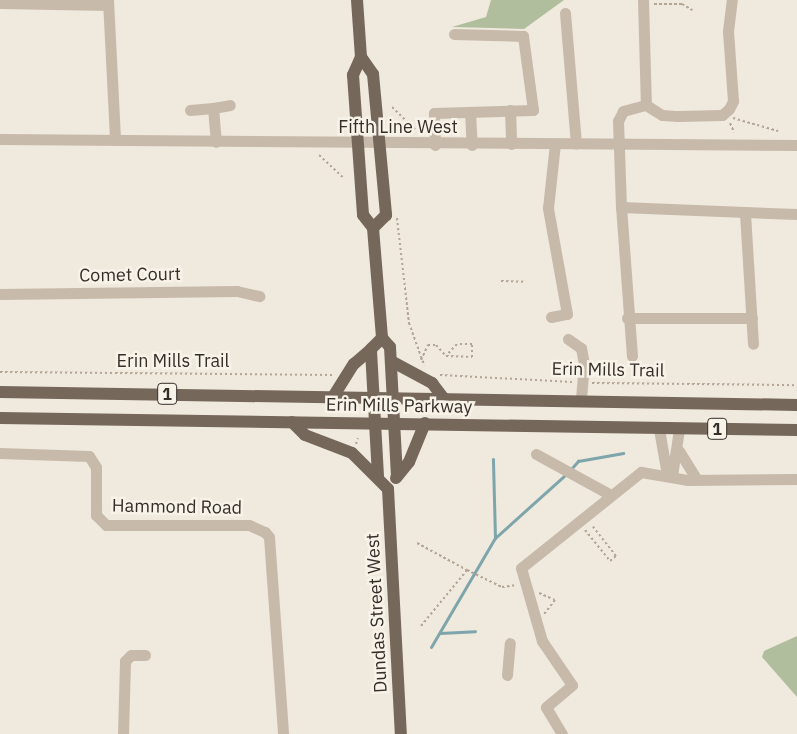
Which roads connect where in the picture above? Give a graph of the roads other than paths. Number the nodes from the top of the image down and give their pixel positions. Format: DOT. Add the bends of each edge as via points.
graph roads {
  1 [pos="357,0"];
  2 [pos="732,0"];
  3 [pos="643,2"];
  4 [pos="0,3"];
  5 [pos="108,3"];
  6 [pos="565,14"];
  7 [pos="454,34"];
  8 [pos="361,57"];
  9 [pos="230,105"];
  10 [pos="646,105"];
  11 [pos="213,108"];
  12 [pos="190,110"];
  13 [pos="510,110"];
  14 [pos="470,112"];
  15 [pos="0,139"];
  16 [pos="114,140"];
  17 [pos="216,142"];
  18 [pos="511,144"];
  19 [pos="555,144"];
  20 [pos="576,144"];
  21 [pos="618,144"];
  22 [pos="358,145"];
  23 [pos="380,145"];
  24 [pos="472,145"];
  25 [pos="797,145"];
  26 [pos="436,146"];
  27 [pos="621,207"];
  28 [pos="745,213"];
  29 [pos="797,214"];
  30 [pos="373,228"];
  31 [pos="0,294"];
  32 [pos="259,296"];
  33 [pos="551,317"];
  34 [pos="627,318"];
  35 [pos="752,318"];
  36 [pos="382,338"];
  37 [pos="568,339"];
  38 [pos="753,344"];
  39 [pos="371,349"];
  40 [pos="632,356"];
  41 [pos="391,361"];
  42 [pos="0,392"];
  43 [pos="333,398"];
  44 [pos="373,399"];
  45 [pos="393,399"];
  46 [pos="444,399"];
  47 [pos="581,401"];
  48 [pos="797,405"];
  49 [pos="0,418"];
  50 [pos="292,422"];
  51 [pos="375,422"];
  52 [pos="394,423"];
  53 [pos="425,424"];
  54 [pos="659,429"];
  55 [pos="679,429"];
  56 [pos="797,430"];
  57 [pos="662,450"];
  58 [pos="679,451"];
  59 [pos="0,453"];
  60 [pos="536,454"];
  61 [pos="647,471"];
  62 [pos="670,475"];
  63 [pos="378,476"];
  64 [pos="397,476"];
  65 [pos="696,478"];
  66 [pos="797,479"];
  67 [pos="388,489"];
  68 [pos="609,494"];
  69 [pos="510,643"];
  70 [pos="145,655"];
  71 [pos="507,675"];
  72 [pos="399,732"];
  73 [pos="123,734"];
  74 [pos="283,734"];
  75 [pos="562,734"];
  1 -- 8 [label="main road"];
  2 -- 10 [label="street" via="728,31 733,101 729,110 722,115 678,116 662,115"];
  3 -- 10 [label="street"];
  4 -- 5 [label="street"];
  5 -- 16 [label="street"];
  6 -- 20 [label="street"];
  7 -- 13 [label="street" via="523,36 533,110"];
  8 -- 22 [label="main road" via="353,75"];
  8 -- 23 [label="main road" via="374,74"];
  9 -- 11 [label="street"];
  10 -- 21 [label="street" via="623,110 618,121"];
  11 -- 12 [label="street"];
  11 -- 17 [label="street"];
  13 -- 14 [label="street"];
  13 -- 18 [label="street"];
  14 -- 24 [label="street"];
  14 -- 26 [label="street" via="434,113"];
  15 -- 16 [label="street, Fifth Line West"];
  16 -- 17 [label="street, Fifth Line West"];
  17 -- 22 [label="street, Fifth Line West"];
  18 -- 19 [label="street, Fifth Line West"];
  18 -- 24 [label="street, Fifth Line West"];
  19 -- 20 [label="street, Fifth Line West"];
  19 -- 33 [label="street" via="548,208 567,314"];
  20 -- 21 [label="street, Fifth Line West"];
  21 -- 25 [label="street, Fifth Line West"];
  21 -- 27 [label="street"];
  22 -- 23 [label="street, Fifth Line West"];
  22 -- 30 [label="main road" via="363,215"];
  23 -- 26 [label="street, Fifth Line West"];
  23 -- 30 [label="main road" via="386,215"];
  24 -- 26 [label="street, Fifth Line West"];
  27 -- 28 [label="street"];
  27 -- 34 [label="street"];
  28 -- 29 [label="street"];
  28 -- 35 [label="street"];
  30 -- 36 [label="main road"];
  31 -- 32 [label="street, Comet Court" via="237,291"];
  34 -- 35 [label="street"];
  34 -- 40 [label="street"];
  35 -- 38 [label="street"];
  36 -- 39 [label="main road"];
  36 -- 41 [label="main road" via="390,347"];
  37 -- 47 [label="street" via="581,348"];
  39 -- 43 [label="main road" via="354,364"];
  39 -- 44 [label="main road"];
  41 -- 45 [label="main road"];
  41 -- 46 [label="main road" via="432,383"];
  42 -- 43 [label="main road, Erin Mills Parkway / 1"];
  43 -- 44 [label="main road, Erin Mills Parkway / 1"];
  44 -- 45 [label="main road, Erin Mills Parkway / 1"];
  44 -- 51 [label="main road"];
  45 -- 46 [label="main road, Erin Mills Parkway / 1"];
  45 -- 52 [label="main road"];
  46 -- 47 [label="main road, Erin Mills Parkway / 1"];
  47 -- 48 [label="main road, Erin Mills Parkway / 1"];
  49 -- 50 [label="main road, Erin Mills Parkway / 1"];
  50 -- 51 [label="main road, Erin Mills Parkway / 1"];
  50 -- 63 [label="main road" via="305,435 347,449"];
  51 -- 52 [label="main road, Erin Mills Parkway / 1"];
  51 -- 63 [label="main road"];
  52 -- 53 [label="main road, Erin Mills Parkway / 1"];
  52 -- 64 [label="main road"];
  53 -- 54 [label="main road, Erin Mills Parkway / 1"];
  53 -- 64 [label="main road"];
  54 -- 55 [label="main road, Erin Mills Parkway / 1"];
  54 -- 57 [label="street"];
  55 -- 56 [label="main road, Erin Mills Parkway / 1"];
  55 -- 58 [label="street"];
  57 -- 61 [label="street"];
  57 -- 62 [label="street"];
  58 -- 62 [label="street"];
  58 -- 65 [label="street"];
  59 -- 74 [label="street, Hammond Road" via="89,456 96,466 96,515 106,525 249,525 265,532 270,537"];
  60 -- 68 [label="street"];
  61 -- 62 [label="street"];
  61 -- 68 [label="street"];
  62 -- 65 [label="street"];
  63 -- 67 [label="main road"];
  64 -- 67 [label="main road"];
  65 -- 66 [label="street"];
  67 -- 72 [label="main road, Dundas Street West"];
  68 -- 75 [label="street" via="582,520 520,568 542,641 572,685 546,707"];
  69 -- 71 [label="street"];
  70 -- 73 [label="street" via="132,655 125,661"];
}
